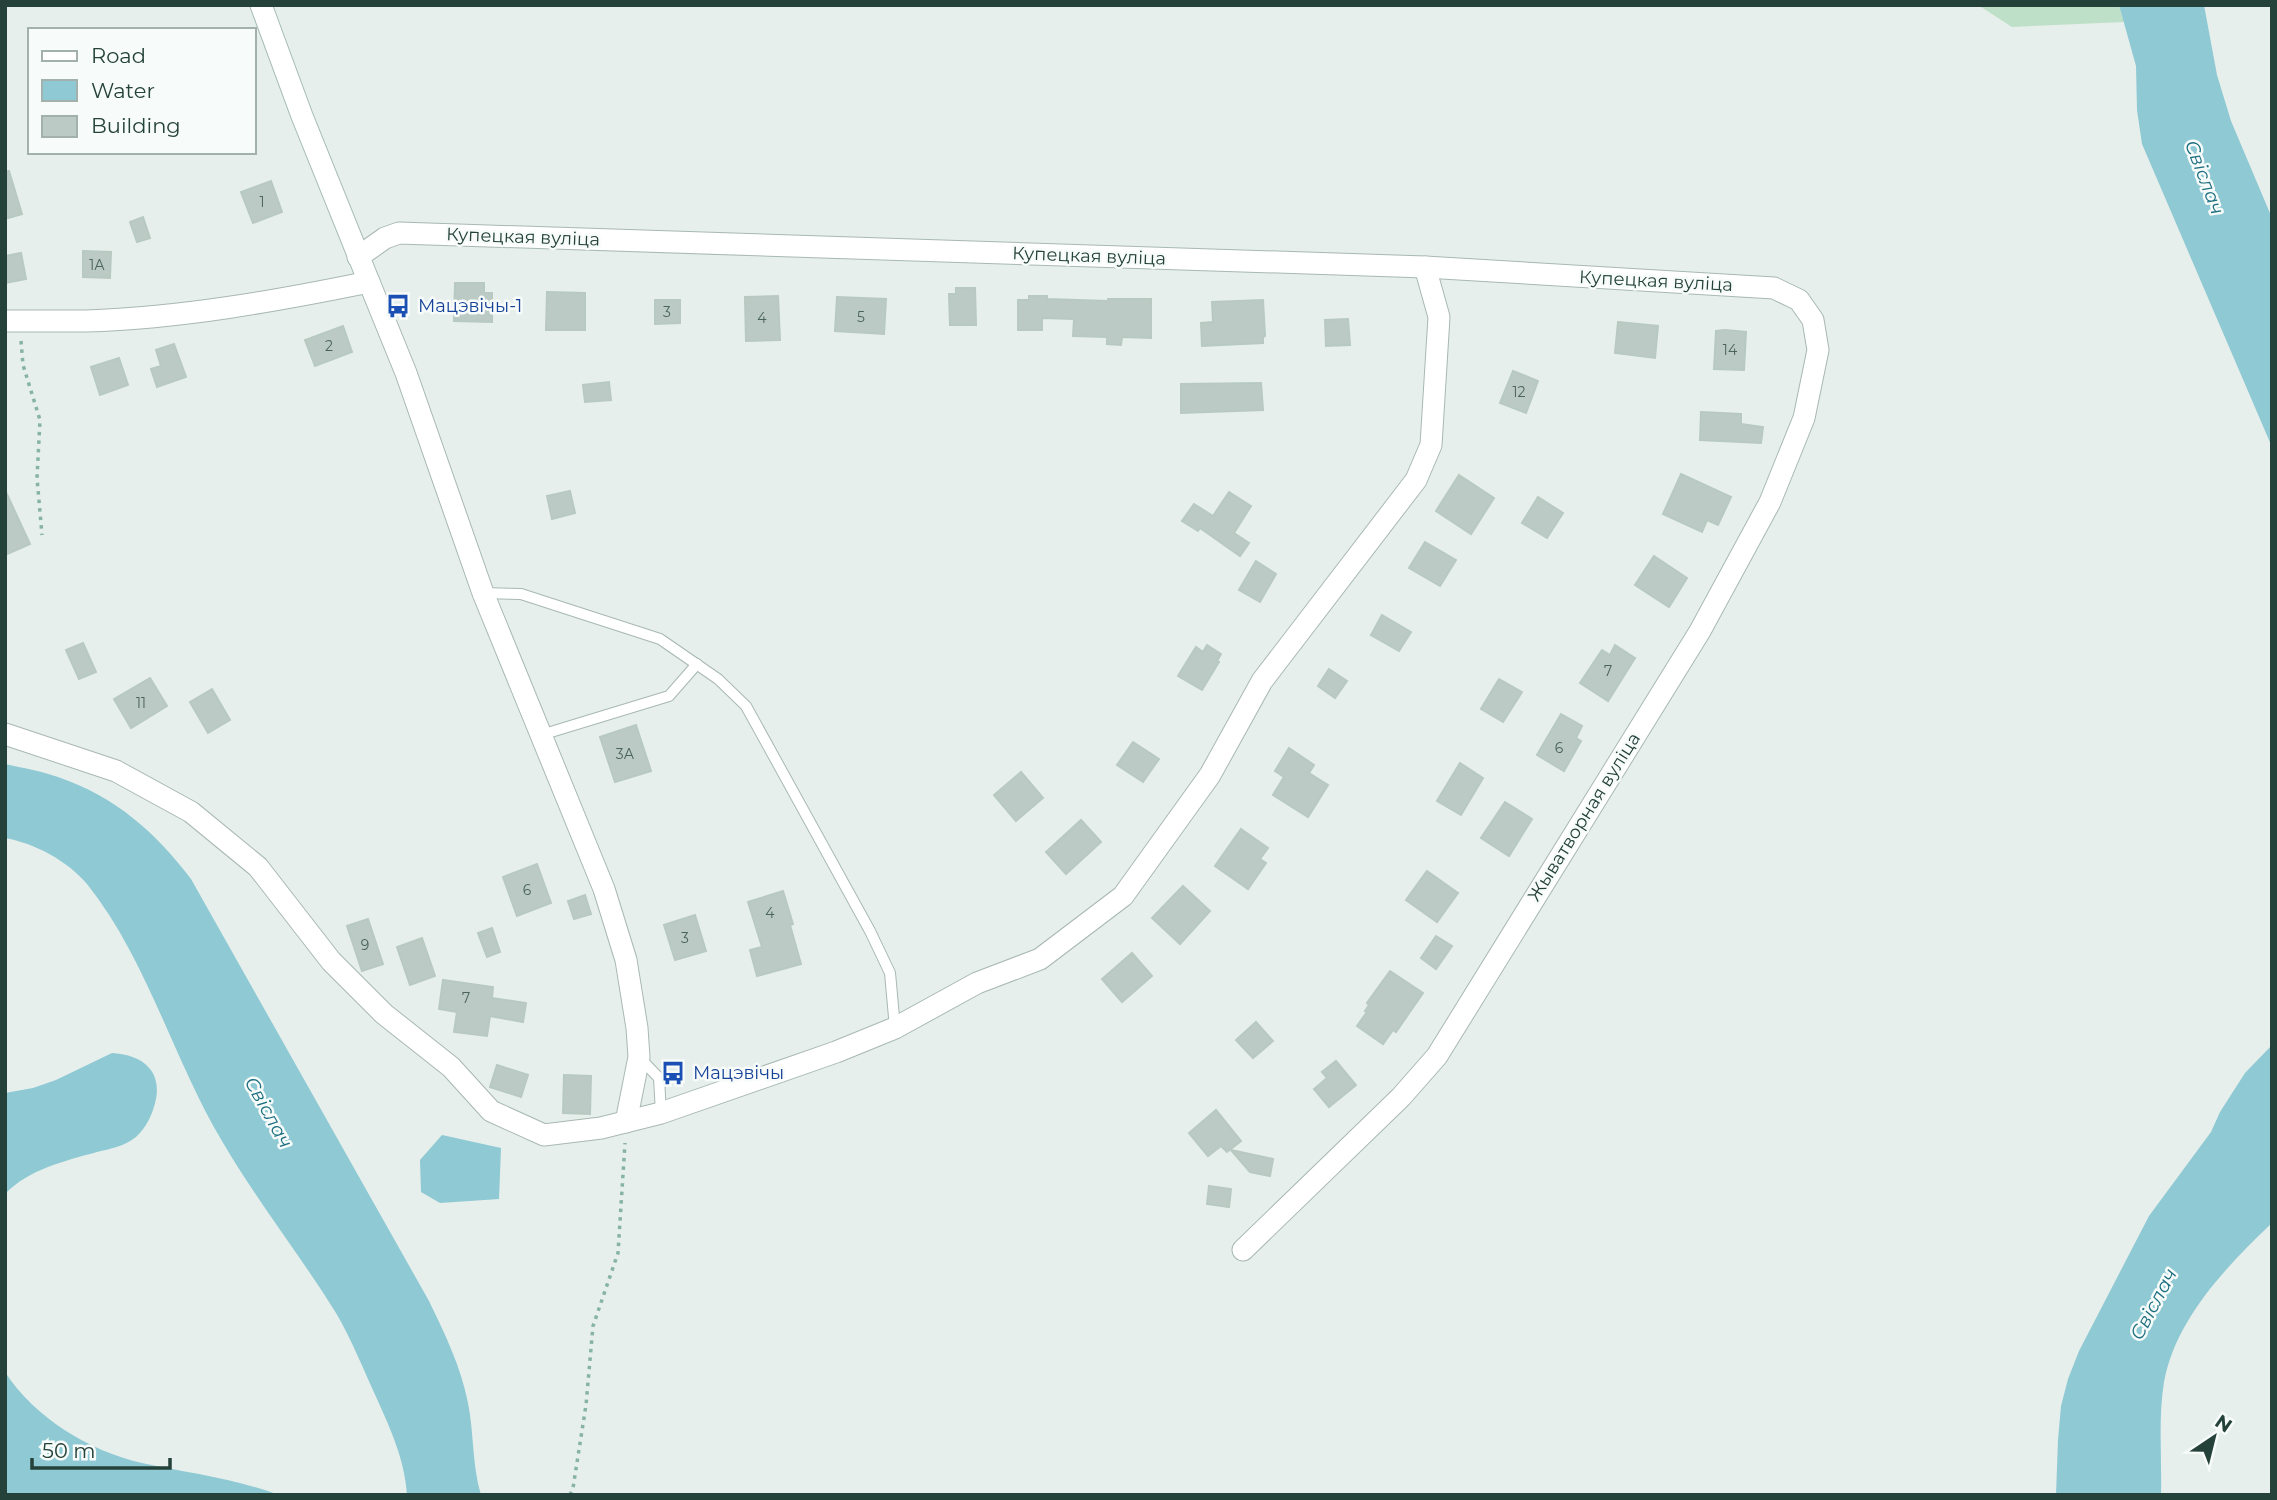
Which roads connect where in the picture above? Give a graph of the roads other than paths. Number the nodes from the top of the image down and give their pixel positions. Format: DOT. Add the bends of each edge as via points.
graph roads {
  1 [pos="261,5"];
  2 [pos="358,257"];
  3 [pos="1424,267"];
  4 [pos="369,282"];
  5 [pos="1813,320"];
  6 [pos="13,321"];
  7 [pos="483,593"];
  8 [pos="697,664"];
  9 [pos="5,734"];
  10 [pos="541,735"];
  11 [pos="895,1028"];
  12 [pos="639,1058"];
  13 [pos="661,1113"];
  14 [pos="626,1122"];
  15 [pos="1242,1250"];
  1 -- 2 [label="street"];
  2 -- 3 [label="street, Купецкая вуліца" via="399,233"];
  2 -- 4 [label="street"];
  3 -- 5 [label="street, Купецкая вуліца" via="1774,288 1799,299"];
  3 -- 11 [label="street" via="1439,317 1431,446 1416,480 1262,681 1210,775 1123,896 1040,959 977,983"];
  4 -- 6 [label="street" via="198,311 88,321"];
  4 -- 7 [label="street"];
  5 -- 15 [label="street, Жыватворная вуліца" via="1818,350 1804,418 1770,502 1693,642 1437,1056 1401,1097"];
  7 -- 8 [label="lane" via="520,594 660,639"];
  7 -- 10 [label="street"];
  8 -- 10 [label="lane" via="669,696"];
  8 -- 11 [label="lane" via="746,706 850,896 890,973"];
  9 -- 14 [label="street" via="116,771 191,812 258,867 331,961 384,1014 451,1067 491,1111 544,1135"];
  10 -- 12 [label="street" via="604,889 622,948"];
  11 -- 13 [label="street"];
  12 -- 13 [label="lane" via="659,1078"];
  12 -- 14 [label="street"];
  13 -- 14 [label="street"];
}
